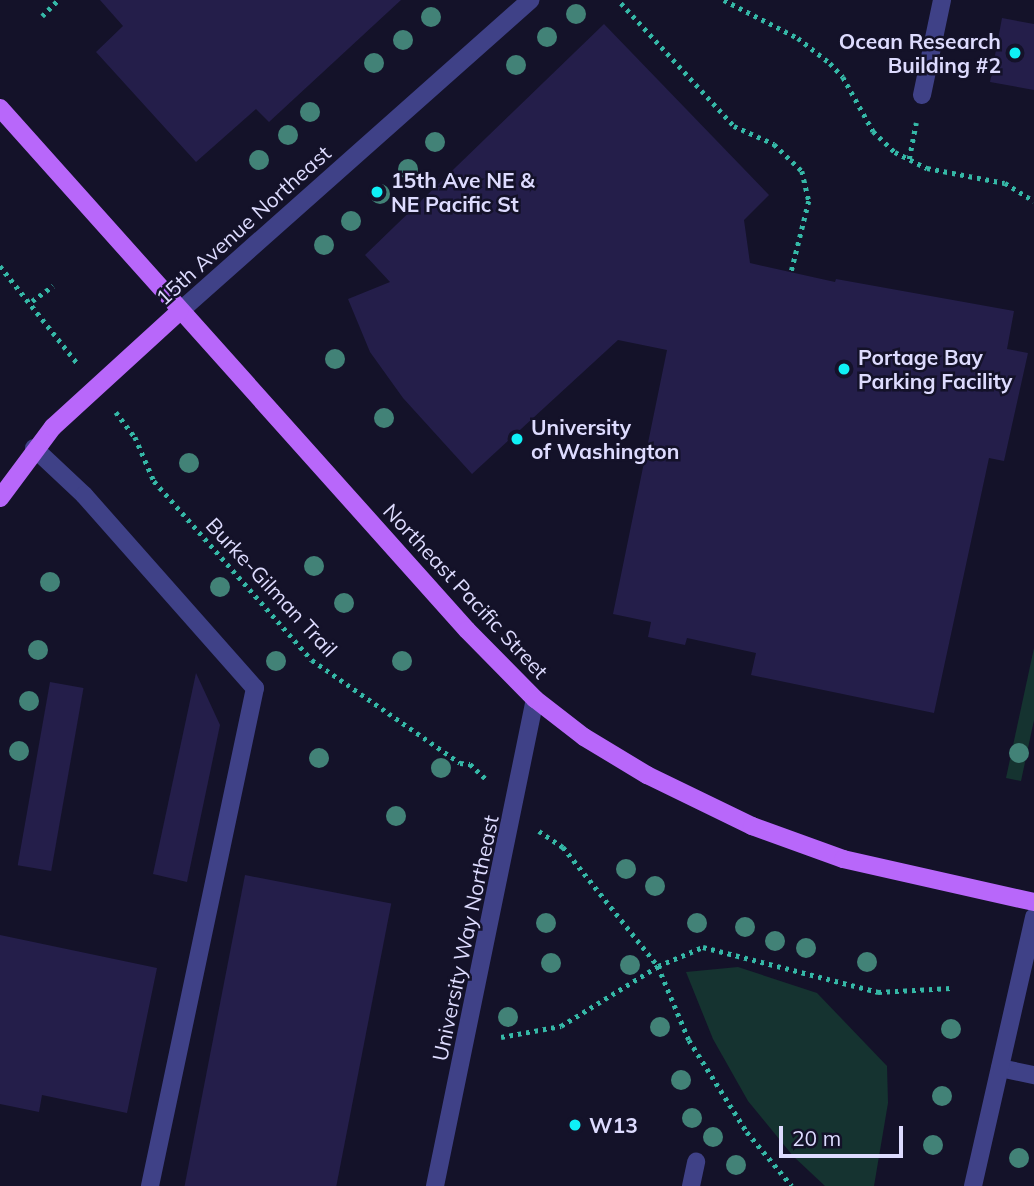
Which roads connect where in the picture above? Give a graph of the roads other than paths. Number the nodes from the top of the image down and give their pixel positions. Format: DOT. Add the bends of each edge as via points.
graph roads {
  1 [pos="531,0"];
  2 [pos="942,0"];
  3 [pos="922,95"];
  4 [pos="0,108"];
  5 [pos="179,312"];
  6 [pos="34,448"];
  7 [pos="0,498"];
  8 [pos="536,699"];
  9 [pos="1034,902"];
  10 [pos="1034,917"];
  11 [pos="1000,1068"];
  12 [pos="1034,1075"];
  13 [pos="696,1162"];
  14 [pos="150,1186"];
  15 [pos="435,1186"];
  16 [pos="691,1186"];
  17 [pos="974,1186"];
  1 -- 5 [label="street, 15th Avenue Northeast"];
  2 -- 3 [label="street"];
  4 -- 5 [label="main road, Northeast Pacific Street"];
  5 -- 6 [label="main road, 15th Avenue Northeast"];
  5 -- 8 [label="main road, Northeast Pacific Street" via="467,631"];
  6 -- 7 [label="main road, 15th Avenue Northeast"];
  6 -- 14 [label="street" via="84,495 255,688"];
  8 -- 9 [label="main road, Northeast Pacific Street" via="584,737 647,775 741,822 843,859"];
  8 -- 15 [label="street, University Way Northeast"];
  10 -- 11 [label="street"];
  11 -- 12 [label="street"];
  11 -- 17 [label="street"];
  13 -- 16 [label="street"];
}
